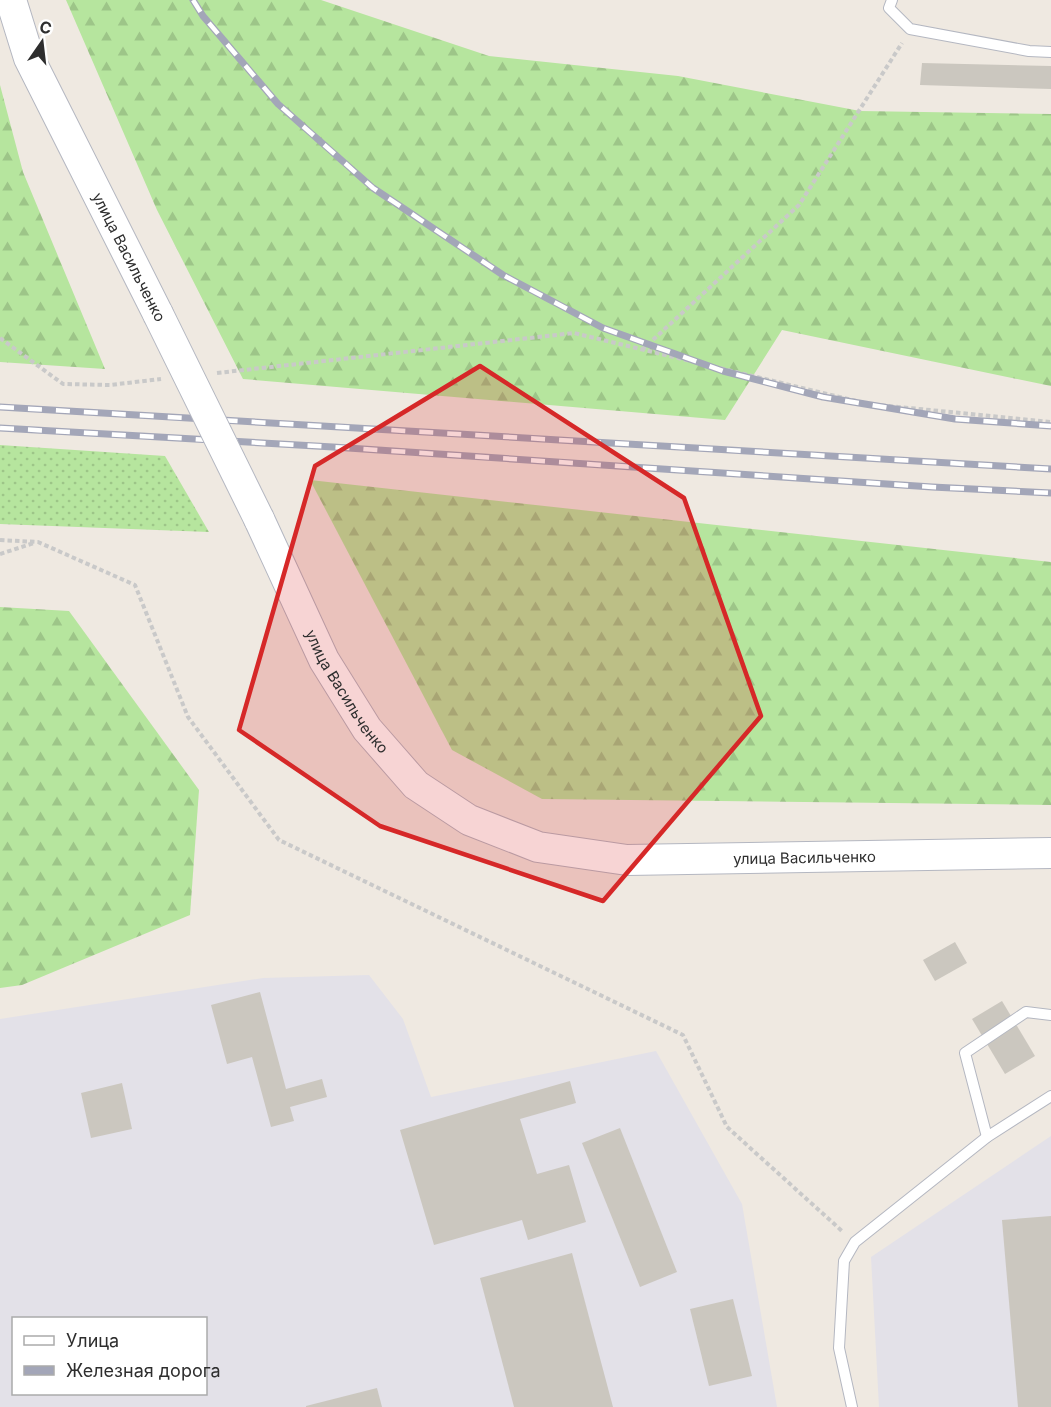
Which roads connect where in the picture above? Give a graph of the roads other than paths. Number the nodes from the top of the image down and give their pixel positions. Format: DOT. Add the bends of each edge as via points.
graph roads {
  1 [pos="11,0"];
  2 [pos="892,0"];
  3 [pos="1051,52"];
  4 [pos="1051,854"];
  5 [pos="1051,1015"];
  6 [pos="1051,1096"];
  7 [pos="987,1137"];
  8 [pos="852,1407"];
  1 -- 4 [label="main road, улица Васильченко, bridge" via="29,58 259,519 324,660 367,729 416,785 469,820 538,847 627,860"];
  2 -- 3 [label="lane" via="890,8 910,29"];
  5 -- 7 [label="lane" via="1026,1012 965,1053"];
  6 -- 7 [label="lane"];
  7 -- 8 [label="lane" via="855,1242 843,1261 839,1348"];
}
